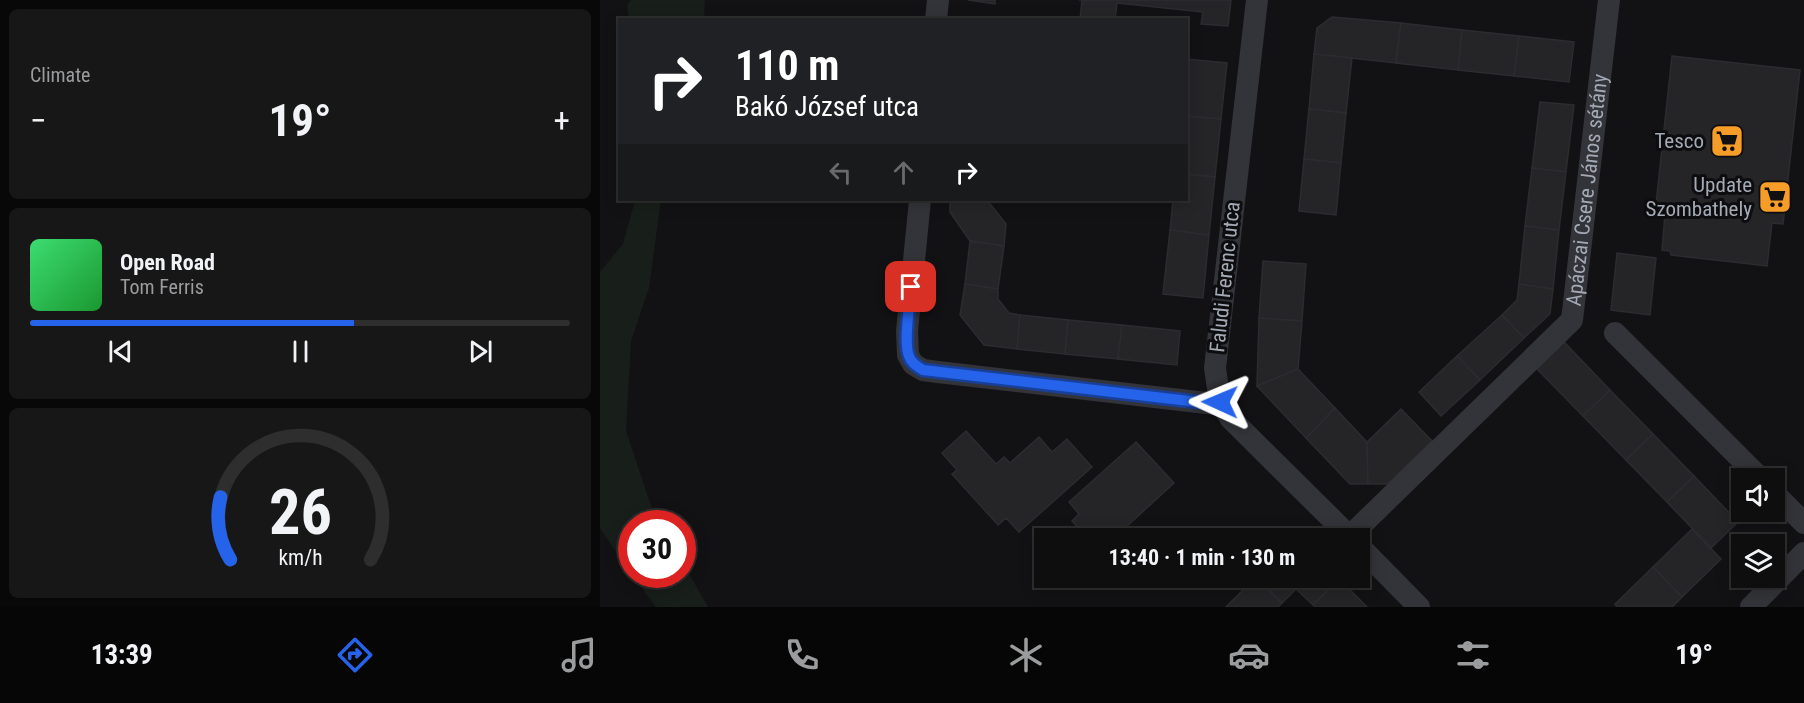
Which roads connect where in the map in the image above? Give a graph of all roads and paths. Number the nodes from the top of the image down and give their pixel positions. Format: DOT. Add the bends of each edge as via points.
graph roads {
  1 [pos="938,0"];
  2 [pos="1257,0"];
  3 [pos="1609,0"];
  4 [pos="936,18"];
  5 [pos="920,201"];
  6 [pos="1615,333"];
  7 [pos="1220,402"];
  8 [pos="1750,468"];
  9 [pos="1785,504"];
  10 [pos="1804,523"];
  11 [pos="1341,528"];
  12 [pos="1365,528"];
  13 [pos="1804,553"];
  14 [pos="1370,557"];
  15 [pos="1419,607"];
  16 [pos="1751,607"];
  1 -- 4 [label="street"];
  2 -- 7 [label="street, Faludi Ferenc utca" via="1215,368"];
  3 -- 12 [label="street, Apáczai Csere János sétány" via="1572,320"];
  5 -- 7 [label="street" via="907,331 908,355 913,364 938,372"];
  6 -- 8 [label="street"];
  7 -- 11 [label="street, Faludi Ferenc utca" via="1231,418"];
  9 -- 10 [label="street"];
  13 -- 16 [label="street"];
  14 -- 15 [label="street, Faludi Ferenc utca"];
}
